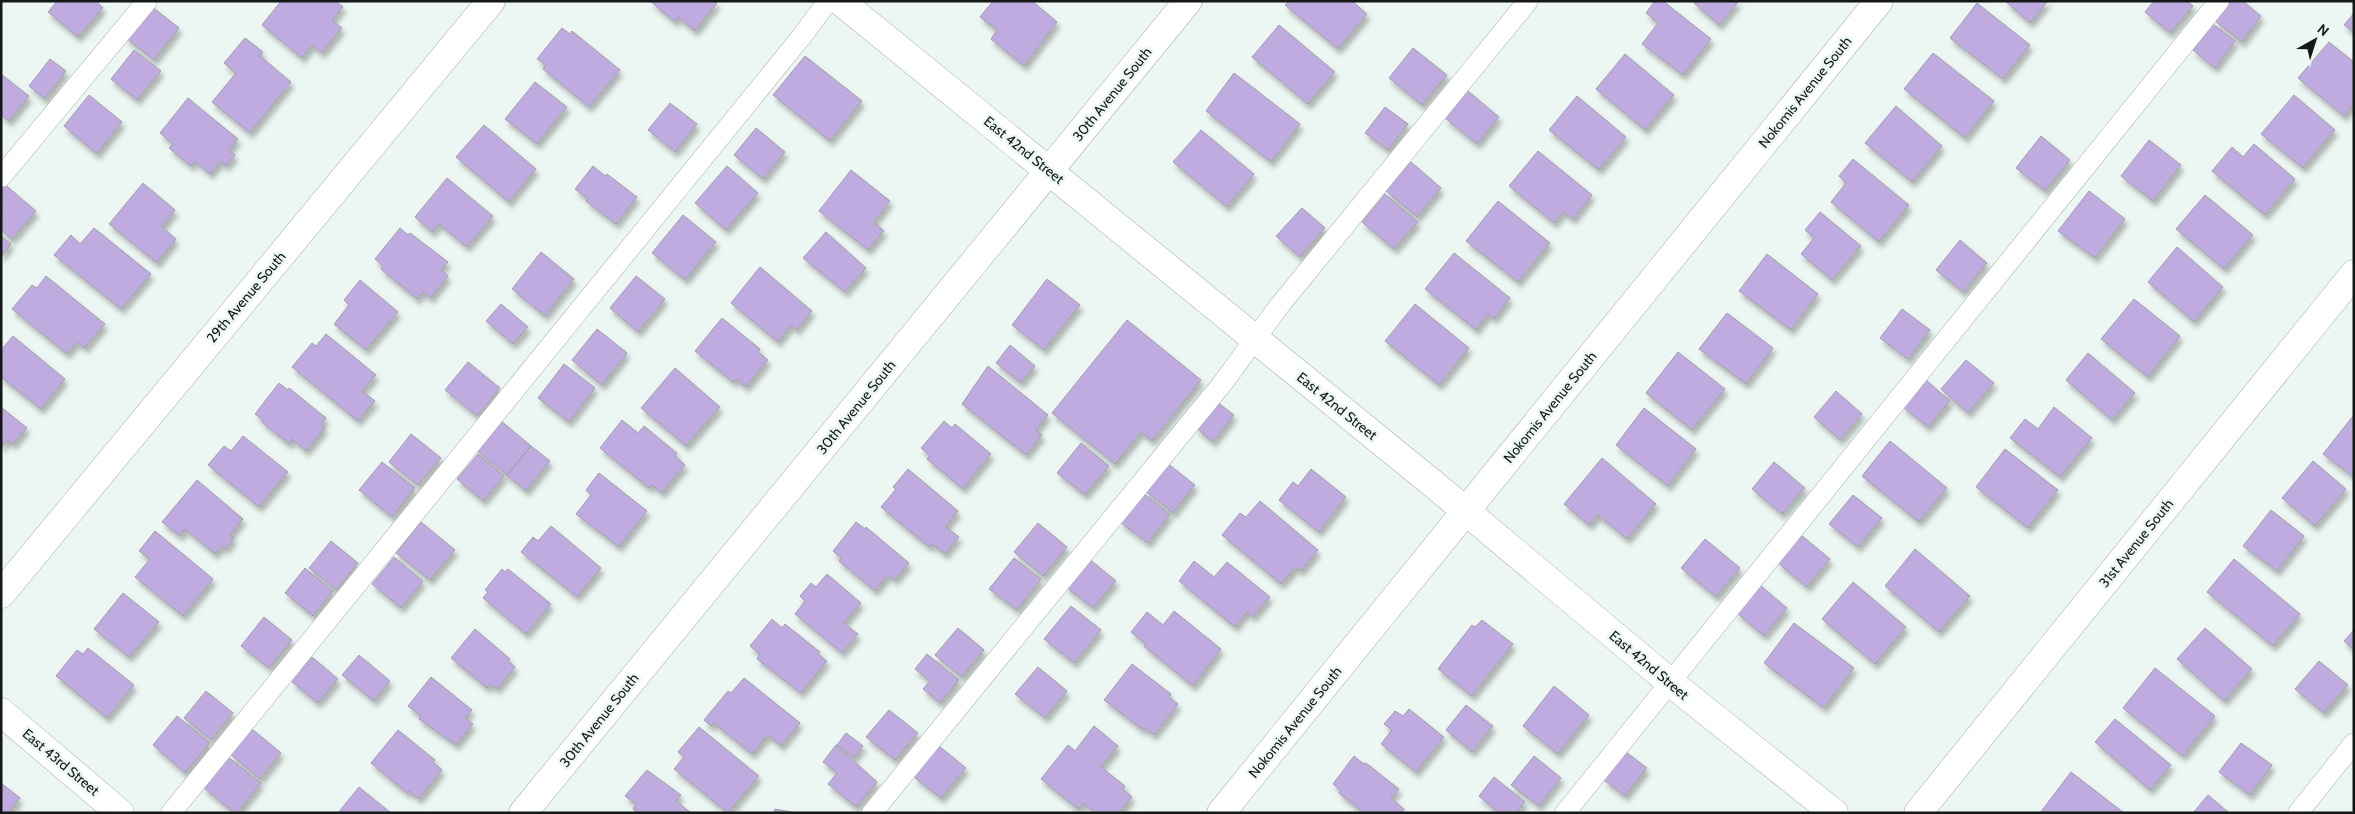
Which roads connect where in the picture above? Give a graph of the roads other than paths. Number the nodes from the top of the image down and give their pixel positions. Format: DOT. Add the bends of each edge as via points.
graph roads {
  1 [pos="147,1"];
  2 [pos="491,1"];
  3 [pos="828,1"];
  4 [pos="840,1"];
  5 [pos="1188,1"];
  6 [pos="1528,1"];
  7 [pos="1879,1"];
  8 [pos="2219,1"];
  9 [pos="1049,170"];
  10 [pos="1,177"];
  11 [pos="2354,274"];
  12 [pos="1255,339"];
  13 [pos="1466,513"];
  14 [pos="1,594"];
  15 [pos="1670,683"];
  16 [pos="1,712"];
  17 [pos="2354,743"];
  18 [pos="120,813"];
  19 [pos="171,813"];
  20 [pos="523,813"];
  21 [pos="872,813"];
  22 [pos="1221,813"];
  23 [pos="1565,813"];
  24 [pos="1834,813"];
  25 [pos="1918,813"];
  26 [pos="2298,813"];
  1 -- 10 [label="lane"];
  2 -- 14 [label="street, 29th Avenue South"];
  3 -- 19 [label="lane"];
  4 -- 9 [label="street, East 42nd Street"];
  5 -- 9 [label="street, 30th Avenue South"];
  6 -- 12 [label="lane"];
  7 -- 13 [label="street, Nokomis Avenue South"];
  8 -- 15 [label="lane"];
  9 -- 12 [label="street, East 42nd Street"];
  9 -- 20 [label="street, 30th Avenue South"];
  11 -- 25 [label="street, 31st Avenue South"];
  12 -- 13 [label="street, East 42nd Street"];
  12 -- 21 [label="lane"];
  13 -- 15 [label="street, East 42nd Street"];
  13 -- 22 [label="street, Nokomis Avenue South"];
  15 -- 23 [label="lane"];
  15 -- 24 [label="street, East 42nd Street"];
  16 -- 18 [label="street, East 43rd Street"];
  17 -- 26 [label="lane"];
}
